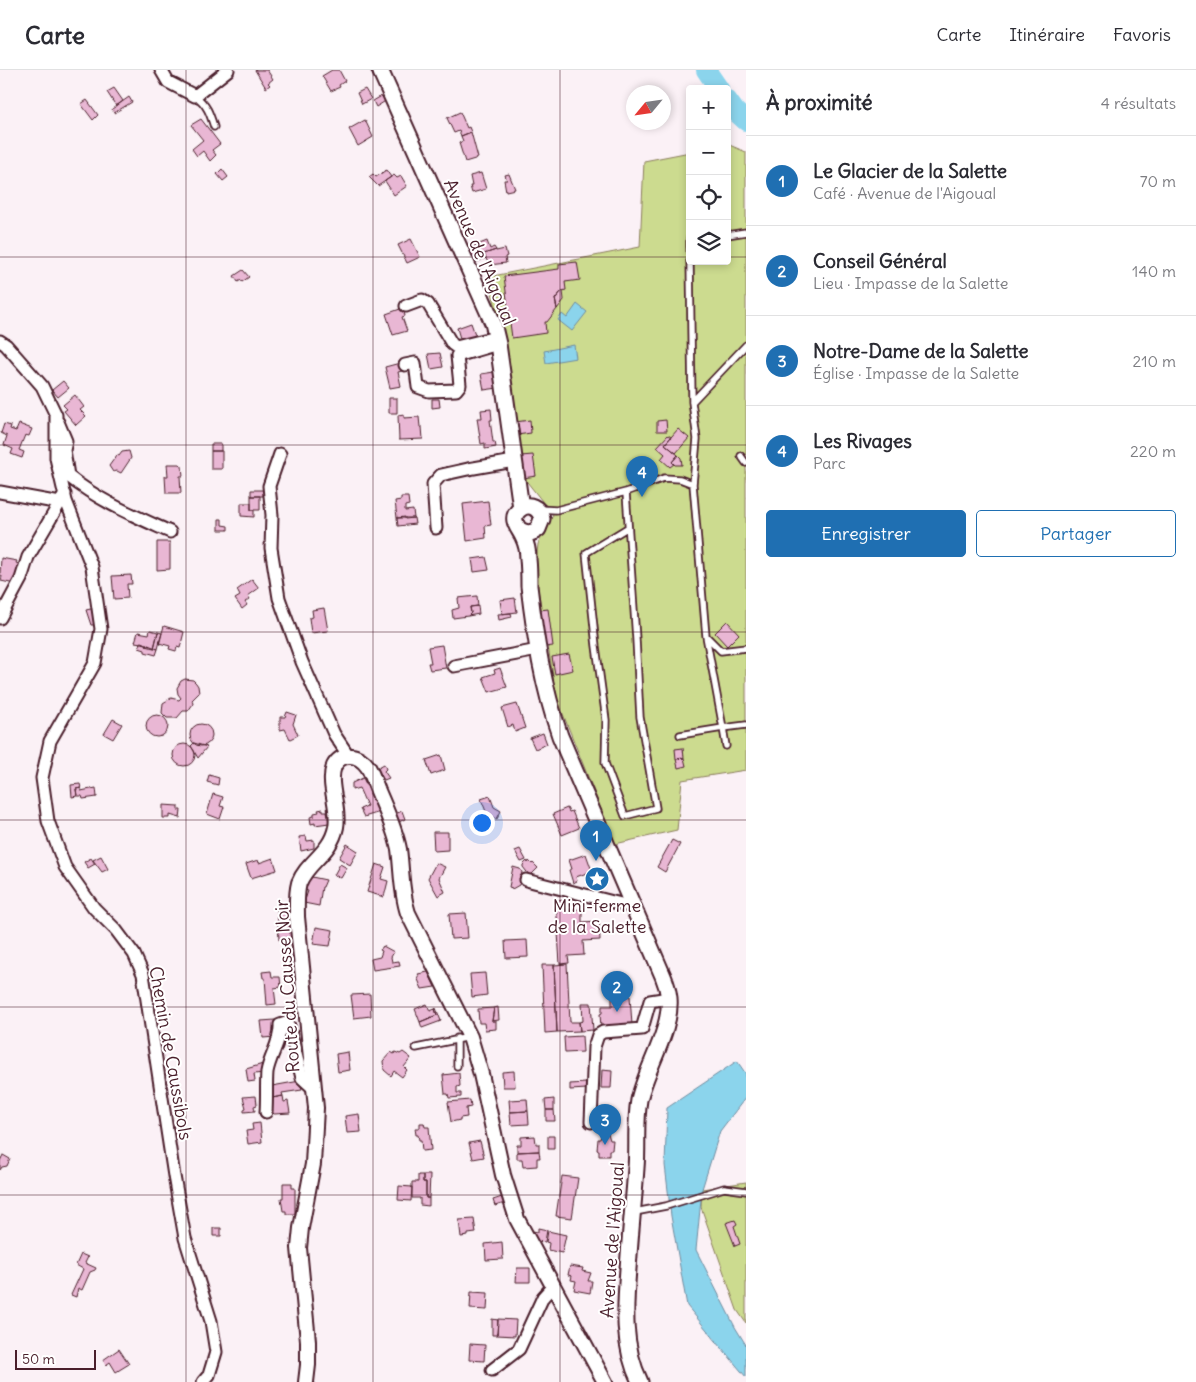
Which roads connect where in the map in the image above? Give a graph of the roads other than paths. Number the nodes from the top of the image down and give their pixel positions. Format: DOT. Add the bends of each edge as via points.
graph roads {
  1 [pos="161,70"];
  2 [pos="228,70"];
  3 [pos="380,70"];
  4 [pos="195,96"];
  5 [pos="214,127"];
  6 [pos="746,232"];
  7 [pos="731,234"];
  8 [pos="690,265"];
  9 [pos="406,306"];
  10 [pos="0,340"];
  11 [pos="497,341"];
  12 [pos="746,344"];
  13 [pos="405,365"];
  14 [pos="692,402"];
  15 [pos="56,415"];
  16 [pos="280,454"];
  17 [pos="741,456"];
  18 [pos="514,461"];
  19 [pos="746,463"];
  20 [pos="693,484"];
  21 [pos="0,492"];
  22 [pos="626,492"];
  23 [pos="62,498"];
  24 [pos="556,510"];
  25 [pos="533,516"];
  26 [pos="436,528"];
  27 [pos="627,528"];
  28 [pos="520,530"];
  29 [pos="170,532"];
  30 [pos="528,559"];
  31 [pos="0,618"];
  32 [pos="706,636"];
  33 [pos="746,648"];
  34 [pos="538,650"];
  35 [pos="454,666"];
  36 [pos="746,725"];
  37 [pos="723,728"];
  38 [pos="680,735"];
  39 [pos="726,746"];
  40 [pos="348,756"];
  41 [pos="526,880"];
  42 [pos="633,907"];
  43 [pos="669,998"];
  44 [pos="464,1037"];
  45 [pos="416,1048"];
  46 [pos="456,1066"];
  47 [pos="314,1089"];
  48 [pos="266,1112"];
  49 [pos="591,1122"];
  50 [pos="746,1191"];
  51 [pos="632,1212"];
  52 [pos="553,1286"];
  53 [pos="492,1370"];
  54 [pos="204,1382"];
  55 [pos="306,1382"];
  56 [pos="605,1382"];
  57 [pos="640,1382"];
  1 -- 4 [label="street" via="168,82"];
  2 -- 4 [label="street"];
  3 -- 11 [label="main road, Avenue de l'Aigoual" via="489,312"];
  4 -- 5 [label="lane" via="208,110"];
  6 -- 7 [label="lane"];
  8 -- 14 [label="lane"];
  9 -- 11 [label="street" via="422,300 428,304 456,346"];
  10 -- 15 [label="street, Chemin de Caussibols" via="42,386"];
  11 -- 13 [label="street" via="457,356 460,385 456,390 430,391 418,387 415,363"];
  11 -- 18 [label="main road, Avenue de l'Aigoual"];
  12 -- 14 [label="lane"];
  14 -- 20 [label="lane" via="697,439"];
  15 -- 23 [label="street, Chemin de Caussibols" via="56,458"];
  15 -- 29 [label="street" via="66,441 64,450 68,476 86,491"];
  16 -- 40 [label="street" via="269,486 271,548 279,598 306,671 334,734"];
  17 -- 19 [label="lane"];
  18 -- 25 [label="main road, Avenue de l'Aigoual" via="518,488"];
  18 -- 26 [label="street" via="441,475 433,484"];
  20 -- 22 [label="lane" via="664,478"];
  20 -- 32 [label="lane"];
  21 -- 23 [label="street"];
  22 -- 24 [label="lane"];
  22 -- 27 [label="lane"];
  23 -- 31 [label="street" via="28,557 21,579"];
  23 -- 54 [label="street, Chemin de Caussibols" via="92,567 100,629 95,663 50,741 42,778 48,821 64,867 134,954 143,974 185,1238 211,1320 216,1352"];
  24 -- 25 [label="lane"];
  24 -- 25 [label="lane"];
  25 -- 28 [label="main road" via="527,533"];
  25 -- 28 [label="main road, Avenue de l'Aigoual" via="518,511 515,519"];
  25 -- 30 [label="main road, Avenue de l'Aigoual"];
  27 -- 27 [label="lane" via="640,717 656,808 625,816 605,763 606,720 586,553"];
  28 -- 30 [label="main road, Avenue de l'Aigoual"];
  30 -- 34 [label="main road, Avenue de l'Aigoual"];
  32 -- 33 [label="lane" via="721,651"];
  32 -- 37 [label="lane"];
  34 -- 35 [label="street"];
  34 -- 42 [label="main road, Avenue de l'Aigoual" via="560,736"];
  36 -- 37 [label="lane"];
  37 -- 38 [label="lane"];
  37 -- 39 [label="lane"];
  40 -- 44 [label="street" via="356,756 367,766 394,832 399,850 402,893 408,913"];
  40 -- 47 [label="street, Route du Causse Noir" via="340,758 332,774 337,813 334,835 300,882 297,895"];
  41 -- 42 [label="street"];
  42 -- 43 [label="main road, Avenue de l'Aigoual" via="663,976"];
  43 -- 49 [label="street" via="650,1001 642,1029 598,1035 594,1047"];
  43 -- 51 [label="main road, Avenue de l'Aigoual" via="667,1019 639,1101"];
  44 -- 45 [label="lane"];
  44 -- 46 [label="lane"];
  44 -- 52 [label="street" via="481,1074 512,1209"];
  47 -- 48 [label="street" via="302,1078 289,1026 283,1023 267,1072"];
  47 -- 55 [label="street, Route du Causse Noir" via="313,1164 299,1248 308,1341"];
  50 -- 51 [label="lane" via="724,1188 666,1206"];
  51 -- 57 [label="main road, Avenue de l'Aigoual" via="625,1326 628,1349"];
  52 -- 53 [label="street" via="544,1297 520,1349"];
  52 -- 56 [label="street"];
}
